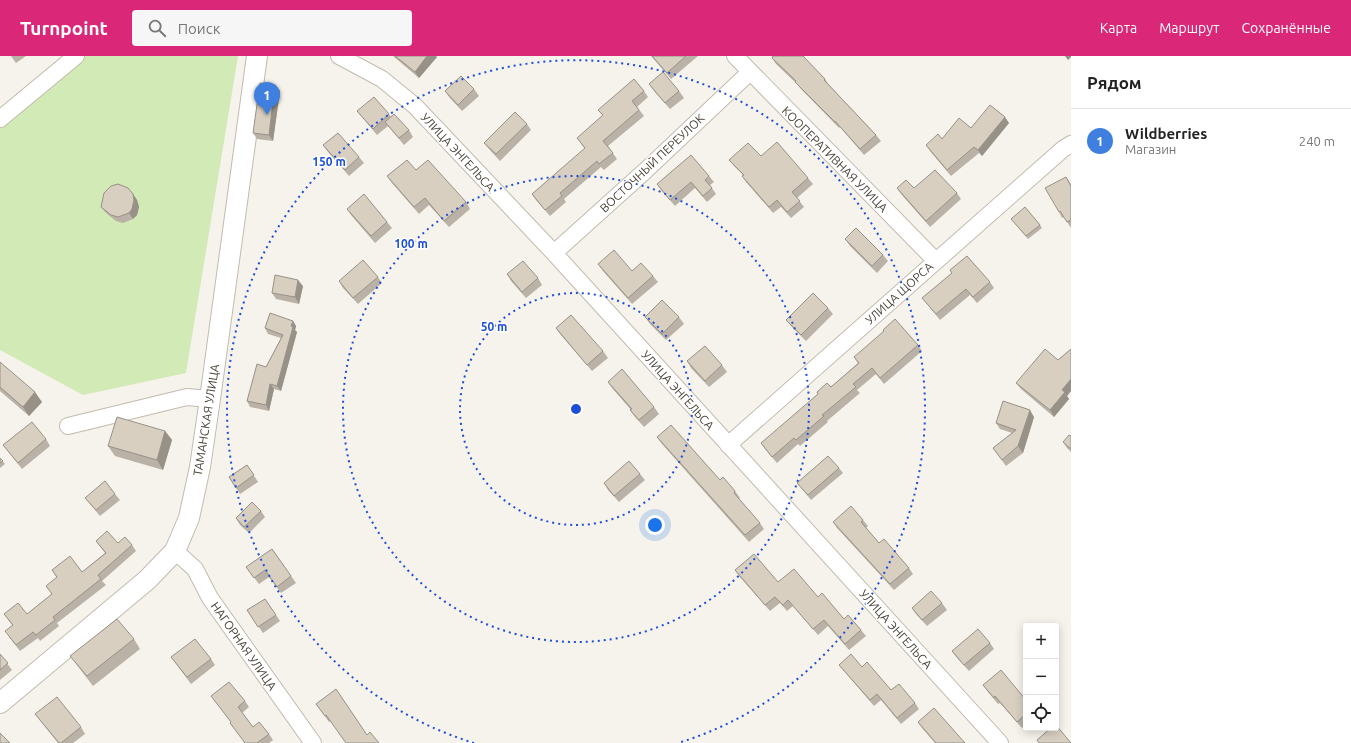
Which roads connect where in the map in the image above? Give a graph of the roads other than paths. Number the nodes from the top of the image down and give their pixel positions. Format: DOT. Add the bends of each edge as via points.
graph roads {
  1 [pos="76,56"];
  2 [pos="257,56"];
  3 [pos="339,56"];
  4 [pos="735,56"];
  5 [pos="750,72"];
  6 [pos="0,119"];
  7 [pos="1071,144"];
  8 [pos="554,253"];
  9 [pos="936,261"];
  10 [pos="210,399"];
  11 [pos="68,426"];
  12 [pos="728,445"];
  13 [pos="175,551"];
  14 [pos="0,703"];
  15 [pos="313,743"];
  16 [pos="1000,743"];
  1 -- 6 [label="street"];
  2 -- 10 [label="street, ТАМАНСКАЯ УЛИЦА"];
  3 -- 8 [label="street, УЛИЦА ЭНГЕЛЬСА" via="382,79 415,106"];
  4 -- 5 [label="street, КООПЕРАТИВНАЯ УЛИЦА"];
  5 -- 8 [label="street, ВОСТОЧНЫЙ ПЕРЕУЛОК"];
  5 -- 9 [label="street, КООПЕРАТИВНАЯ УЛИЦА"];
  7 -- 9 [label="street, УЛИЦА ЩОРСА"];
  8 -- 12 [label="street, УЛИЦА ЭНГЕЛЬСА"];
  9 -- 12 [label="street, УЛИЦА ЩОРСА"];
  10 -- 11 [label="street" via="187,397"];
  10 -- 13 [label="street, ТАМАНСКАЯ УЛИЦА" via="189,518"];
  12 -- 16 [label="street, УЛИЦА ЭНГЕЛЬСА"];
  13 -- 14 [label="street, ТАМАНСКАЯ УЛИЦА" via="147,580"];
  13 -- 15 [label="street, НАГОРНАЯ УЛИЦА" via="195,569 210,598"];
}
